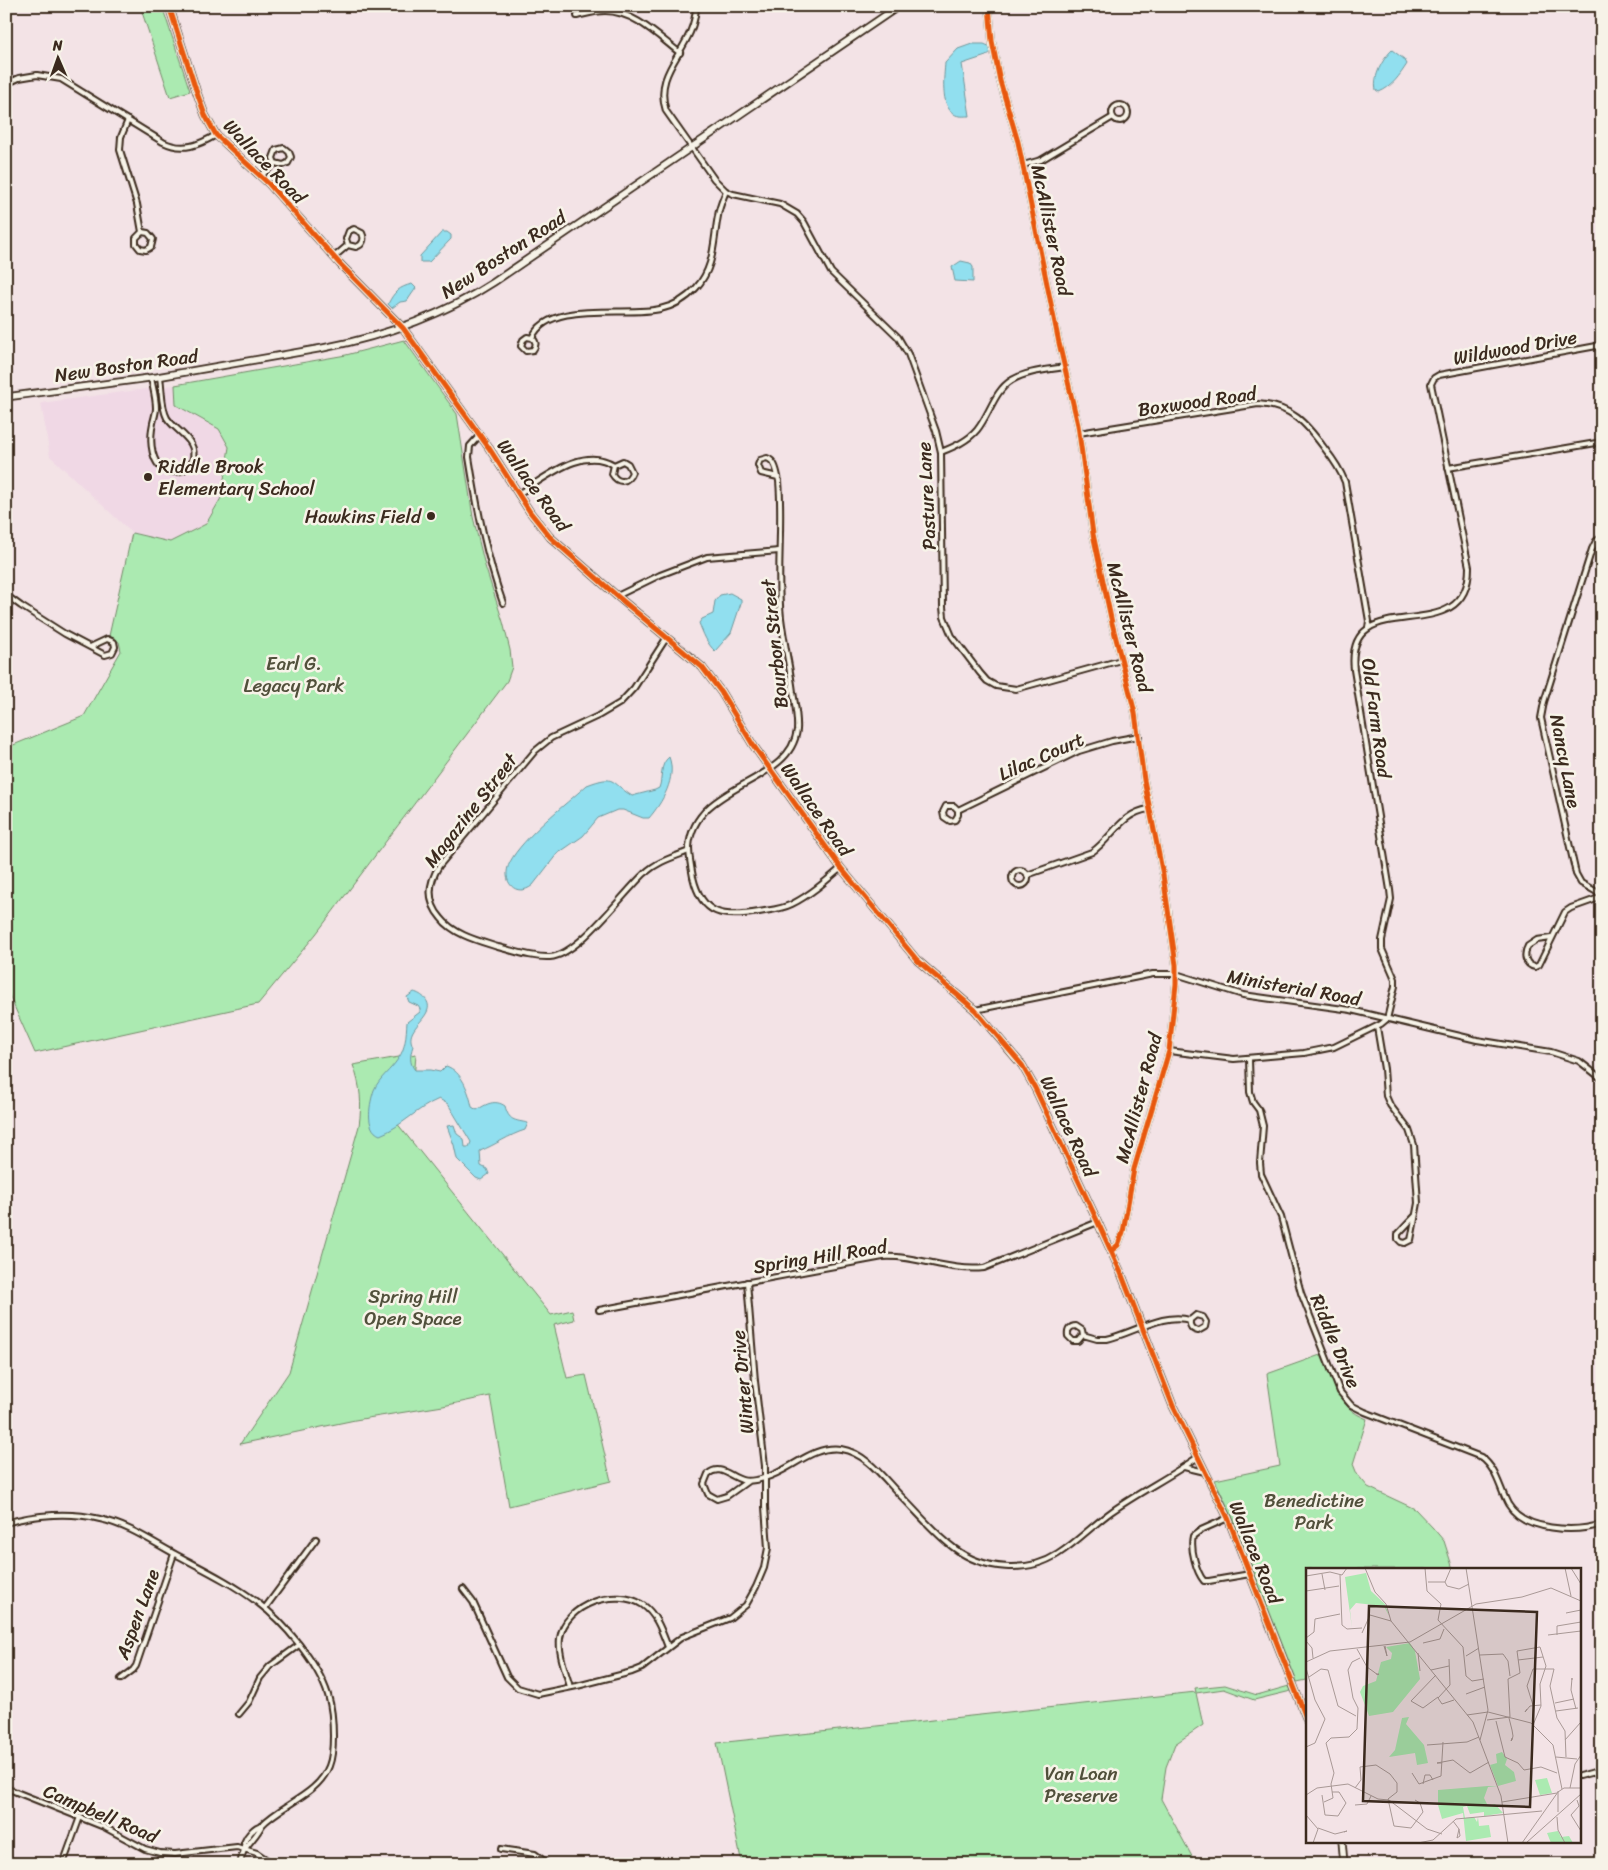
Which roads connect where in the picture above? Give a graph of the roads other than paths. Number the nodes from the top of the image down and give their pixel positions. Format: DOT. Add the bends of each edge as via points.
graph roads {
  1 [pos="169,6"];
  2 [pos="696,6"];
  3 [pos="899,6"];
  4 [pos="989,6"];
  5 [pos="577,16"];
  6 [pos="680,53"];
  7 [pos="6,84"];
  8 [pos="1113,117"];
  9 [pos="128,120"];
  10 [pos="216,135"];
  11 [pos="691,148"];
  12 [pos="276,163"];
  13 [pos="1023,165"];
  14 [pos="261,176"];
  15 [pos="726,191"];
  16 [pos="142,232"];
  17 [pos="348,244"];
  18 [pos="334,257"];
  19 [pos="403,328"];
  20 [pos="532,338"];
  21 [pos="1602,345"];
  22 [pos="1065,367"];
  23 [pos="160,377"];
  24 [pos="151,378"];
  25 [pos="6,397"];
  26 [pos="1080,433"];
  27 [pos="480,435"];
  28 [pos="1602,442"];
  29 [pos="941,452"];
  30 [pos="614,465"];
  31 [pos="1448,468"];
  32 [pos="778,477"];
  33 [pos="518,494"];
  34 [pos="1601,537"];
  35 [pos="779,551"];
  36 [pos="6,594"];
  37 [pos="617,596"];
  38 [pos="503,603"];
  39 [pos="1368,628"];
  40 [pos="667,637"];
  41 [pos="90,647"];
  42 [pos="1121,660"];
  43 [pos="1139,736"];
  44 [pos="770,769"];
  45 [pos="1149,809"];
  46 [pos="958,810"];
  47 [pos="689,851"];
  48 [pos="841,868"];
  49 [pos="1027,875"];
  50 [pos="1602,896"];
  51 [pos="1551,938"];
  52 [pos="1176,974"];
  53 [pos="975,1010"];
  54 [pos="1387,1019"];
  55 [pos="1377,1027"];
  56 [pos="1168,1051"];
  57 [pos="1249,1058"];
  58 [pos="1602,1079"];
  59 [pos="1415,1216"];
  60 [pos="1098,1222"];
  61 [pos="1111,1251"];
  62 [pos="747,1282"];
  63 [pos="599,1310"];
  64 [pos="1190,1320"];
  65 [pos="1142,1327"];
  66 [pos="1083,1335"];
  67 [pos="1198,1457"];
  68 [pos="1184,1468"];
  69 [pos="1206,1472"];
  70 [pos="766,1478"];
  71 [pos="748,1481"];
  72 [pos="1228,1518"];
  73 [pos="6,1523"];
  74 [pos="1602,1524"];
  75 [pos="316,1539"];
  76 [pos="174,1554"];
  77 [pos="1250,1574"];
  78 [pos="463,1589"];
  79 [pos="265,1608"];
  80 [pos="299,1645"];
  81 [pos="668,1647"];
  82 [pos="120,1679"];
  83 [pos="570,1687"];
  84 [pos="239,1714"];
  85 [pos="1306,1717"];
  86 [pos="1602,1770"];
  87 [pos="1580,1776"];
  88 [pos="6,1788"];
  89 [pos="80,1817"];
  90 [pos="262,1825"];
  91 [pos="1342,1842"];
  92 [pos="245,1848"];
  93 [pos="502,1849"];
  94 [pos="63,1864"];
  95 [pos="240,1864"];
  96 [pos="272,1864"];
  97 [pos="548,1864"];
  98 [pos="1344,1864"];
  1 -- 10 [label="street, Wallace Road" via="205,115"];
  2 -- 6 [label="street" via="694,26"];
  3 -- 11 [label="street, New Boston Road"];
  4 -- 13 [label="street, McAllister Road" via="1000,81"];
  5 -- 6 [label="street" via="617,12 636,20"];
  6 -- 11 [label="street" via="664,81 662,101"];
  7 -- 9 [label="street" via="37,75 61,79"];
  8 -- 8 [label="street" via="1124,120 1127,109 1117,106 1112,112"];
  8 -- 13 [label="street" via="1041,160"];
  9 -- 10 [label="street" via="177,148 192,147"];
  9 -- 16 [label="street" via="120,150"];
  10 -- 14 [label="street, Wallace Road"];
  11 -- 15 [label="street"];
  11 -- 19 [label="street, New Boston Road" via="488,286"];
  12 -- 12 [label="street" via="273,158 276,150 287,149 291,157 288,163"];
  12 -- 14 [label="street"];
  13 -- 22 [label="street, McAllister Road"];
  14 -- 18 [label="street, Wallace Road"];
  15 -- 20 [label="street" via="719,208 709,268 689,294 672,305 652,311 587,312 562,316 537,328"];
  15 -- 29 [label="street, Pasture Lane" via="780,204 804,222 831,272 904,345"];
  16 -- 16 [label="street" via="137,236 136,244 146,250 151,247 153,239"];
  17 -- 17 [label="street" via="356,247 361,244 364,239 362,233 354,229 349,231"];
  17 -- 18 [label="street"];
  18 -- 19 [label="street, Wallace Road"];
  19 -- 23 [label="street, New Boston Road" via="349,343"];
  19 -- 27 [label="street, Wallace Road"];
  21 -- 31 [label="street, Wildwood Drive" via="1434,378 1431,387"];
  22 -- 26 [label="street, McAllister Road"];
  22 -- 29 [label="street" via="1012,380 1004,386 977,430"];
  23 -- 24 [label="street, New Boston Road"];
  23 -- 24 [label="street" via="167,417 193,450 190,466 183,471 164,470 154,456 152,430 156,406"];
  24 -- 25 [label="street, New Boston Road"];
  26 -- 39 [label="street, Boxwood Road" via="1258,404 1278,407 1296,416 1312,430 1336,463 1345,482"];
  26 -- 42 [label="street, McAllister Road" via="1093,534"];
  27 -- 33 [label="street, Wallace Road"];
  27 -- 38 [label="street" via="470,446 469,457 490,566"];
  28 -- 31 [label="street"];
  29 -- 42 [label="street, Pasture Lane" via="944,617 952,636 980,673 996,686 1016,689"];
  30 -- 30 [label="street" via="614,478 619,481 629,478 632,469 628,464 620,462"];
  30 -- 33 [label="street" via="596,458 583,459"];
  31 -- 39 [label="street" via="1469,568 1469,580 1462,600 1434,614"];
  32 -- 32 [label="street, Bourbon Street" via="773,461 767,458 760,460 761,473"];
  32 -- 35 [label="street, Bourbon Street"];
  33 -- 37 [label="street, Wallace Road" via="550,536"];
  34 -- 50 [label="street, Nancy Lane" via="1592,550 1541,718 1576,874 1581,883"];
  35 -- 37 [label="street" via="707,557"];
  35 -- 44 [label="street, Bourbon Street" via="781,616 797,731 784,756"];
  36 -- 41 [label="street" via="37,617"];
  37 -- 40 [label="street, Wallace Road"];
  39 -- 54 [label="street, Old Farm Road" via="1356,643 1353,663 1391,899 1382,940 1395,982"];
  40 -- 44 [label="street, Wallace Road" via="712,679"];
  40 -- 47 [label="street, Magazine Street" via="634,688 620,703 551,738 535,751 439,866 430,885 430,895 437,914 461,933 520,953 550,957 578,943 646,872"];
  41 -- 41 [label="street" via="107,655 114,652 115,647 114,642 107,639"];
  42 -- 43 [label="street, McAllister Road"];
  43 -- 45 [label="street, McAllister Road"];
  43 -- 46 [label="street, Lilac Court" via="1080,752"];
  44 -- 47 [label="street" via="709,807 696,824"];
  44 -- 48 [label="street, Wallace Road"];
  45 -- 49 [label="street" via="1128,816 1092,852"];
  45 -- 52 [label="street, McAllister Road" via="1164,875"];
  46 -- 46 [label="street, Lilac Court" via="955,820 944,817 946,806 954,806"];
  47 -- 48 [label="street" via="695,884 703,903 721,914 752,913 787,906"];
  48 -- 53 [label="street, Wallace Road" via="917,960"];
  49 -- 49 [label="street" via="1016,870 1012,874 1014,884 1022,886"];
  50 -- 51 [label="street" via="1568,910"];
  51 -- 51 [label="street" via="1537,940 1528,946 1525,955 1530,966 1539,965"];
  52 -- 53 [label="street, Ministerial Road" via="1153,974"];
  52 -- 54 [label="street, Ministerial Road" via="1243,995"];
  52 -- 56 [label="street, McAllister Road"];
  53 -- 60 [label="street, Wallace Road" via="1028,1074"];
  54 -- 55 [label="street"];
  54 -- 58 [label="street, Ministerial Road" via="1483,1042 1560,1054 1583,1064"];
  55 -- 57 [label="street" via="1324,1050"];
  55 -- 59 [label="street" via="1386,1096 1413,1140 1418,1198"];
  56 -- 57 [label="street"];
  56 -- 61 [label="street, McAllister Road" via="1134,1169 1123,1232 1118,1245"];
  57 -- 74 [label="street, Riddle Drive" via="1250,1092 1263,1126 1261,1174 1285,1227 1301,1293 1346,1401 1364,1412 1481,1457 1495,1473 1510,1506 1524,1520 1575,1529"];
  59 -- 59 [label="street" via="1411,1240 1401,1242 1398,1234"];
  60 -- 61 [label="street, Wallace Road"];
  60 -- 62 [label="street, Spring Hill Road" via="984,1268 964,1269 883,1257"];
  61 -- 65 [label="street, Wallace Road"];
  62 -- 63 [label="street, Spring Hill Road"];
  62 -- 70 [label="street, Winter Drive"];
  64 -- 64 [label="street" via="1196,1315 1201,1316 1205,1327 1193,1329"];
  64 -- 65 [label="street" via="1171,1318"];
  65 -- 66 [label="street" via="1108,1339"];
  65 -- 67 [label="street, Wallace Road" via="1173,1406"];
  66 -- 66 [label="street" via="1078,1341 1073,1341 1068,1331 1071,1327 1079,1327"];
  67 -- 68 [label="street"];
  67 -- 69 [label="street, Wallace Road"];
  68 -- 69 [label="street"];
  68 -- 70 [label="street" via="1118,1507 1058,1554 1039,1563 1016,1567 984,1562 956,1550 869,1463 851,1452 821,1450"];
  69 -- 72 [label="street, Wallace Road"];
  70 -- 71 [label="street"];
  70 -- 81 [label="street, Winter Drive" via="768,1548 752,1597 730,1618 692,1632"];
  71 -- 71 [label="street" via="727,1496 717,1498 708,1494 704,1484 708,1474 717,1470"];
  72 -- 77 [label="street, Wallace Road"];
  72 -- 77 [label="street" via="1193,1536 1192,1547 1200,1576 1209,1581"];
  73 -- 76 [label="street" via="36,1516 98,1518 126,1527"];
  75 -- 79 [label="street"];
  76 -- 79 [label="street" via="233,1586"];
  76 -- 82 [label="street, Aspen Lane" via="136,1666"];
  77 -- 85 [label="street, Wallace Road"];
  78 -- 83 [label="street" via="473,1602 504,1673 514,1685 538,1694"];
  79 -- 80 [label="street"];
  80 -- 84 [label="street" via="270,1666"];
  80 -- 90 [label="street" via="320,1675 328,1694 333,1725 332,1755 319,1783"];
  81 -- 83 [label="street" via="650,1663 632,1672"];
  81 -- 83 [label="street" via="655,1618 641,1604 621,1598 586,1605 569,1617 561,1636 560,1646"];
  86 -- 87 [label="street"];
  88 -- 89 [label="street, Campbell Road"];
  89 -- 92 [label="street, Campbell Road" via="145,1849 160,1853"];
  89 -- 94 [label="street"];
  90 -- 92 [label="street"];
  90 -- 92 [label="street" via="247,1836"];
  91 -- 98 [label="street"];
  92 -- 95 [label="street" via="240,1855"];
  92 -- 96 [label="street"];
  93 -- 97 [label="street" via="535,1854"];
}
